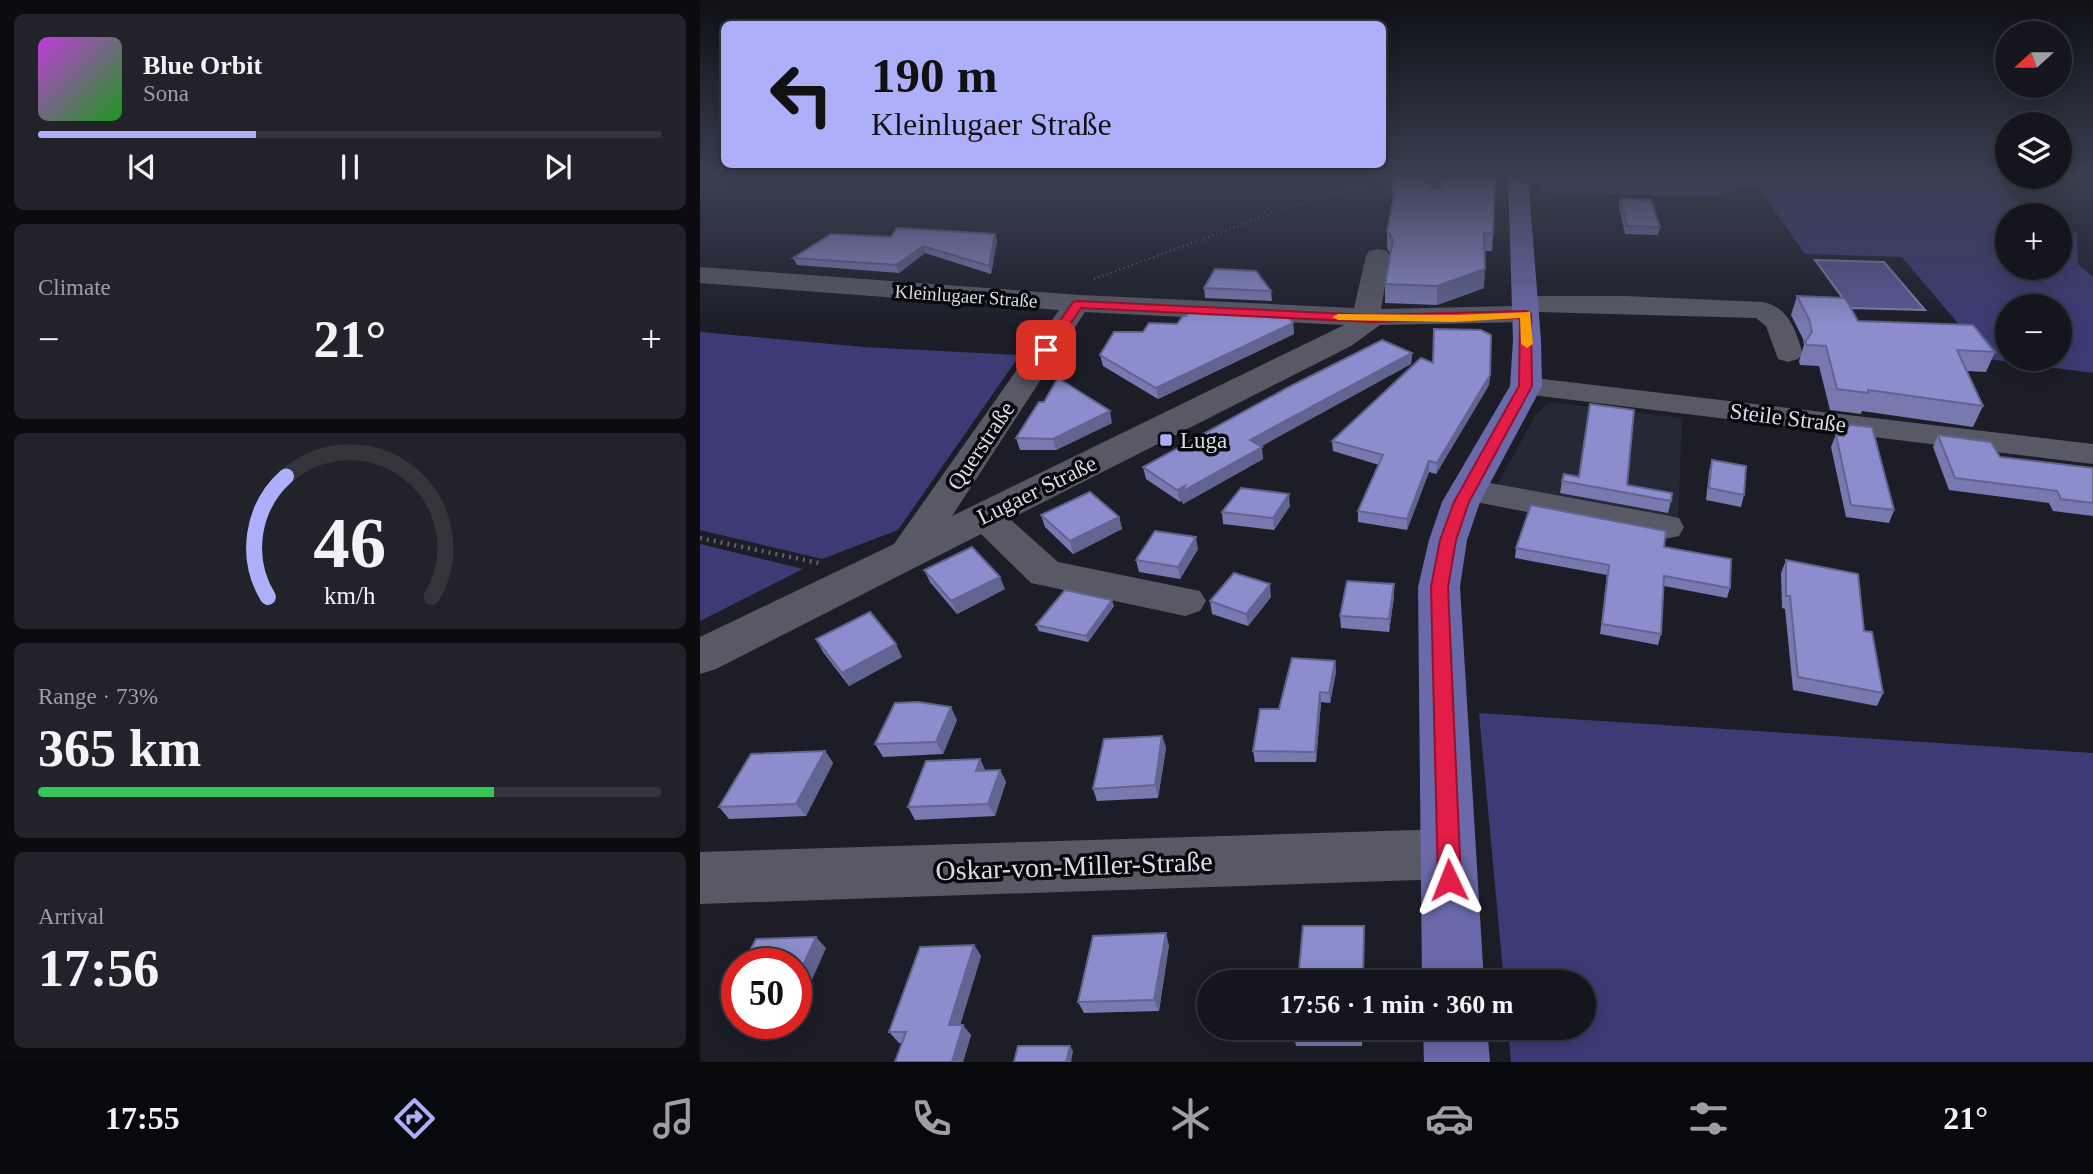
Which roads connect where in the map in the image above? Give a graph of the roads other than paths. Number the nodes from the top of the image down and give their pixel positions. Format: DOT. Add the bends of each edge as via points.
graph roads {
  1 [pos="1521,227"];
  2 [pos="1378,256"];
  3 [pos="700,275"];
  4 [pos="1077,304"];
  5 [pos="1525,309"];
  6 [pos="1369,319"];
  7 [pos="1788,353"];
  8 [pos="1526,386"];
  9 [pos="2093,454"];
  10 [pos="1468,490"];
  11 [pos="984,516"];
  12 [pos="1665,527"];
  13 [pos="908,554"];
  14 [pos="1185,601"];
  15 [pos="700,657"];
  16 [pos="1448,854"];
  17 [pos="700,878"];
  18 [pos="1453,970"];
  19 [pos="1456,1040"];
  20 [pos="1457,1062"];
  1 -- 5 [label="main road"];
  2 -- 6 [label="street"];
  3 -- 4 [label="street, Kleinlugaer Straße"];
  4 -- 6 [label="street, Kleinlugaer Straße"];
  4 -- 13 [label="street, Querstraße"];
  5 -- 6 [label="street, Kleinlugaer Straße"];
  5 -- 7 [label="street, Kleinlugaer Straße" via="1613,304 1763,310 1779,323"];
  5 -- 8 [label="main road"];
  6 -- 11 [label="street, Lugaer Straße" via="1341,340"];
  8 -- 9 [label="street, Steile Straße"];
  8 -- 10 [label="main road"];
  10 -- 12 [label="street"];
  10 -- 16 [label="main road" via="1448,540 1439,587"];
  11 -- 13 [label="street, Lugaer Straße"];
  11 -- 14 [label="street" via="1045,573"];
  13 -- 15 [label="street, Lugaer Straße"];
  16 -- 17 [label="street, Oskar-von-Miller-Straße"];
  16 -- 18 [label="main road"];
  19 -- 20 [label="main road"];
}
